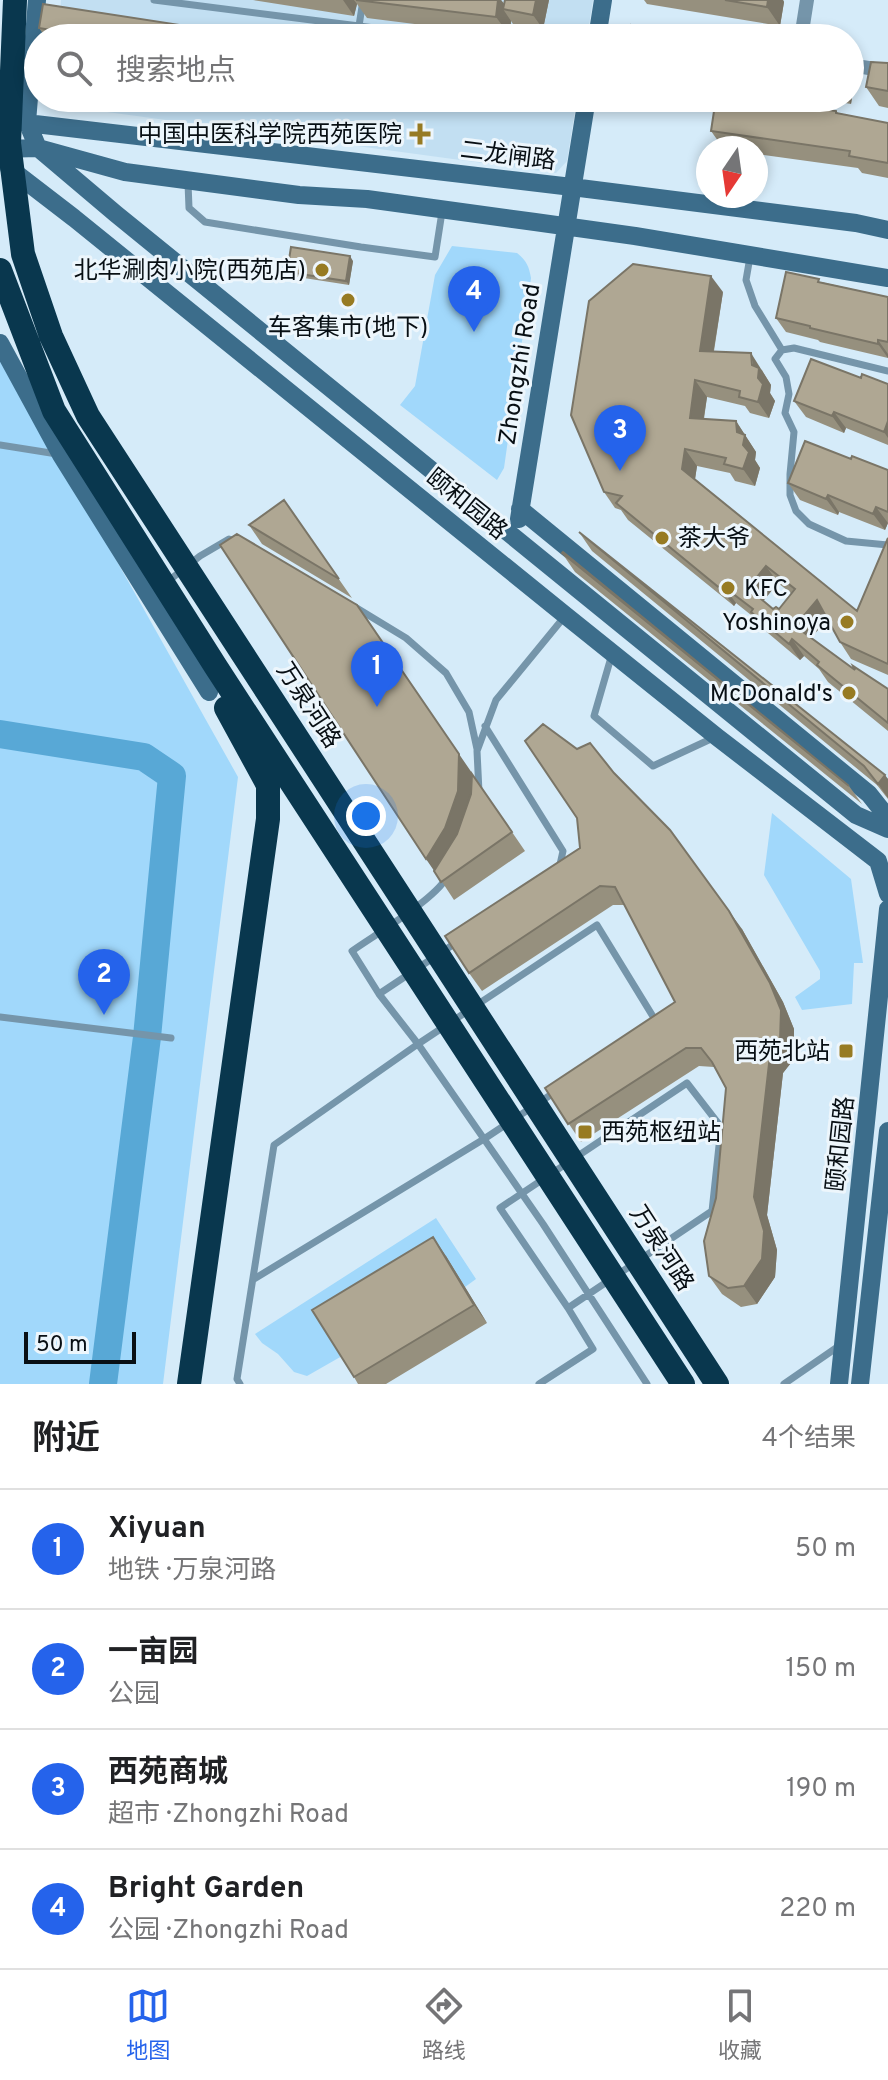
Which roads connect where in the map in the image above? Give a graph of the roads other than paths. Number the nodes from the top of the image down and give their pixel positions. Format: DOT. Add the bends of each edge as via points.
graph roads {
  1 [pos="15,0"];
  2 [pos="37,0"];
  3 [pos="154,0"];
  4 [pos="363,0"];
  5 [pos="603,0"];
  6 [pos="807,0"];
  7 [pos="35,24"];
  8 [pos="343,24"];
  9 [pos="359,24"];
  10 [pos="599,24"];
  11 [pos="803,24"];
  12 [pos="0,49"];
  13 [pos="24,50"];
  14 [pos="864,67"];
  15 [pos="888,71"];
  16 [pos="28,112"];
  17 [pos="585,112"];
  18 [pos="27,122"];
  19 [pos="0,123"];
  20 [pos="38,148"];
  21 [pos="0,149"];
  22 [pos="0,162"];
  23 [pos="188,181"];
  24 [pos="572,187"];
  25 [pos="442,209"];
  26 [pos="565,227"];
  27 [pos="888,230"];
  28 [pos="750,255"];
  29 [pos="0,270"];
  30 [pos="888,278"];
  31 [pos="0,343"];
  32 [pos="782,350"];
  33 [pos="888,371"];
  34 [pos="0,445"];
  35 [pos="61,455"];
  36 [pos="520,509"];
  37 [pos="516,537"];
  38 [pos="242,543"];
  39 [pos="888,545"];
  40 [pos="149,596"];
  41 [pos="343,600"];
  42 [pos="565,615"];
  43 [pos="612,652"];
  44 [pos="216,667"];
  45 [pos="209,692"];
  46 [pos="485,726"];
  47 [pos="717,737"];
  48 [pos="477,751"];
  49 [pos="479,796"];
  50 [pos="888,818"];
  51 [pos="888,829"];
  52 [pos="883,856"];
  53 [pos="450,873"];
  54 [pos="558,875"];
  55 [pos="888,894"];
  56 [pos="888,909"];
  57 [pos="464,937"];
  58 [pos="379,994"];
  59 [pos="0,1017"];
  60 [pos="648,1030"];
  61 [pos="171,1038"];
  62 [pos="418,1044"];
  63 [pos="565,1085"];
  64 [pos="888,1131"];
  65 [pos="484,1139"];
  66 [pos="521,1193"];
  67 [pos="254,1279"];
  68 [pos="589,1294"];
  69 [pos="568,1308"];
  70 [pos="844,1342"];
  71 [pos="189,1384"];
  72 [pos="240,1384"];
  73 [pos="539,1384"];
  74 [pos="647,1384"];
  75 [pos="683,1384"];
  76 [pos="717,1384"];
  77 [pos="784,1384"];
  78 [pos="839,1384"];
  79 [pos="860,1384"];
  1 -- 76 [label="highway, 万泉河路" via="9,143 23,254 51,336 88,416"];
  2 -- 7 [label="main road"];
  3 -- 8 [label="lane"];
  4 -- 9 [label="lane"];
  5 -- 10 [label="main road"];
  6 -- 11 [label="street"];
  12 -- 13 [label="main road"];
  14 -- 15 [label="street"];
  16 -- 18 [label="main road"];
  17 -- 24 [label="main road"];
  18 -- 19 [label="main road, 二龙闸路"];
  18 -- 20 [label="main road"];
  18 -- 24 [label="main road, 二龙闸路"];
  20 -- 21 [label="main road"];
  20 -- 23 [label="main road" via="125,172"];
  20 -- 37 [label="main road, 颐和园路"];
  22 -- 42 [label="main road, 颐和园路"];
  23 -- 25 [label="main road"];
  23 -- 25 [label="lane" via="189,208 205,222 435,257"];
  24 -- 26 [label="main road, Zhongzhi Road"];
  24 -- 27 [label="main road, 二龙闸路"];
  25 -- 26 [label="main road"];
  26 -- 28 [label="main road"];
  26 -- 36 [label="main road, Zhongzhi Road"];
  28 -- 30 [label="main road"];
  28 -- 32 [label="lane" via="750,293"];
  29 -- 44 [label="highway" via="54,411"];
  31 -- 35 [label="main road"];
  32 -- 33 [label="lane" via="794,348"];
  32 -- 39 [label="lane" via="775,359 789,394 785,413 794,432 790,495 796,511 809,524 846,541"];
  34 -- 35 [label="lane"];
  35 -- 40 [label="main road"];
  36 -- 37 [label="main road, Zhongzhi Road"];
  36 -- 50 [label="main road, 颐和园路" via="869,794"];
  37 -- 51 [label="main road, 颐和园路" via="856,815"];
  38 -- 40 [label="lane" via="229,539"];
  40 -- 45 [label="main road"];
  41 -- 48 [label="lane" via="406,638 446,673 469,712"];
  42 -- 43 [label="main road, 颐和园路"];
  42 -- 46 [label="lane" via="496,700"];
  43 -- 47 [label="main road, 颐和园路"];
  43 -- 47 [label="lane" via="594,716 653,766"];
  44 -- 71 [label="highway" via="219,695 268,785 268,819"];
  44 -- 75 [label="highway"];
  46 -- 48 [label="lane"];
  46 -- 54 [label="lane" via="563,851"];
  47 -- 52 [label="main road, 颐和园路"];
  48 -- 49 [label="lane"];
  52 -- 55 [label="main road, 颐和园路"];
  53 -- 58 [label="lane" via="420,903 352,951"];
  56 -- 70 [label="main road, 颐和园路"];
  57 -- 58 [label="lane"];
  58 -- 62 [label="lane"];
  59 -- 61 [label="lane"];
  60 -- 62 [label="lane" via="657,1024 597,925"];
  62 -- 65 [label="lane"];
  62 -- 67 [label="lane" via="274,1145"];
  63 -- 65 [label="lane"];
  64 -- 79 [label="main road, 颐和园路"];
  65 -- 66 [label="lane"];
  65 -- 67 [label="lane"];
  66 -- 68 [label="lane"];
  66 -- 68 [label="lane" via="687,1083 721,1127 712,1211"];
  66 -- 69 [label="lane" via="500,1208"];
  67 -- 72 [label="lane"];
  68 -- 69 [label="lane"];
  68 -- 74 [label="lane"];
  69 -- 73 [label="lane" via="593,1349"];
  70 -- 77 [label="lane"];
  70 -- 78 [label="main road, 颐和园路"];
}
